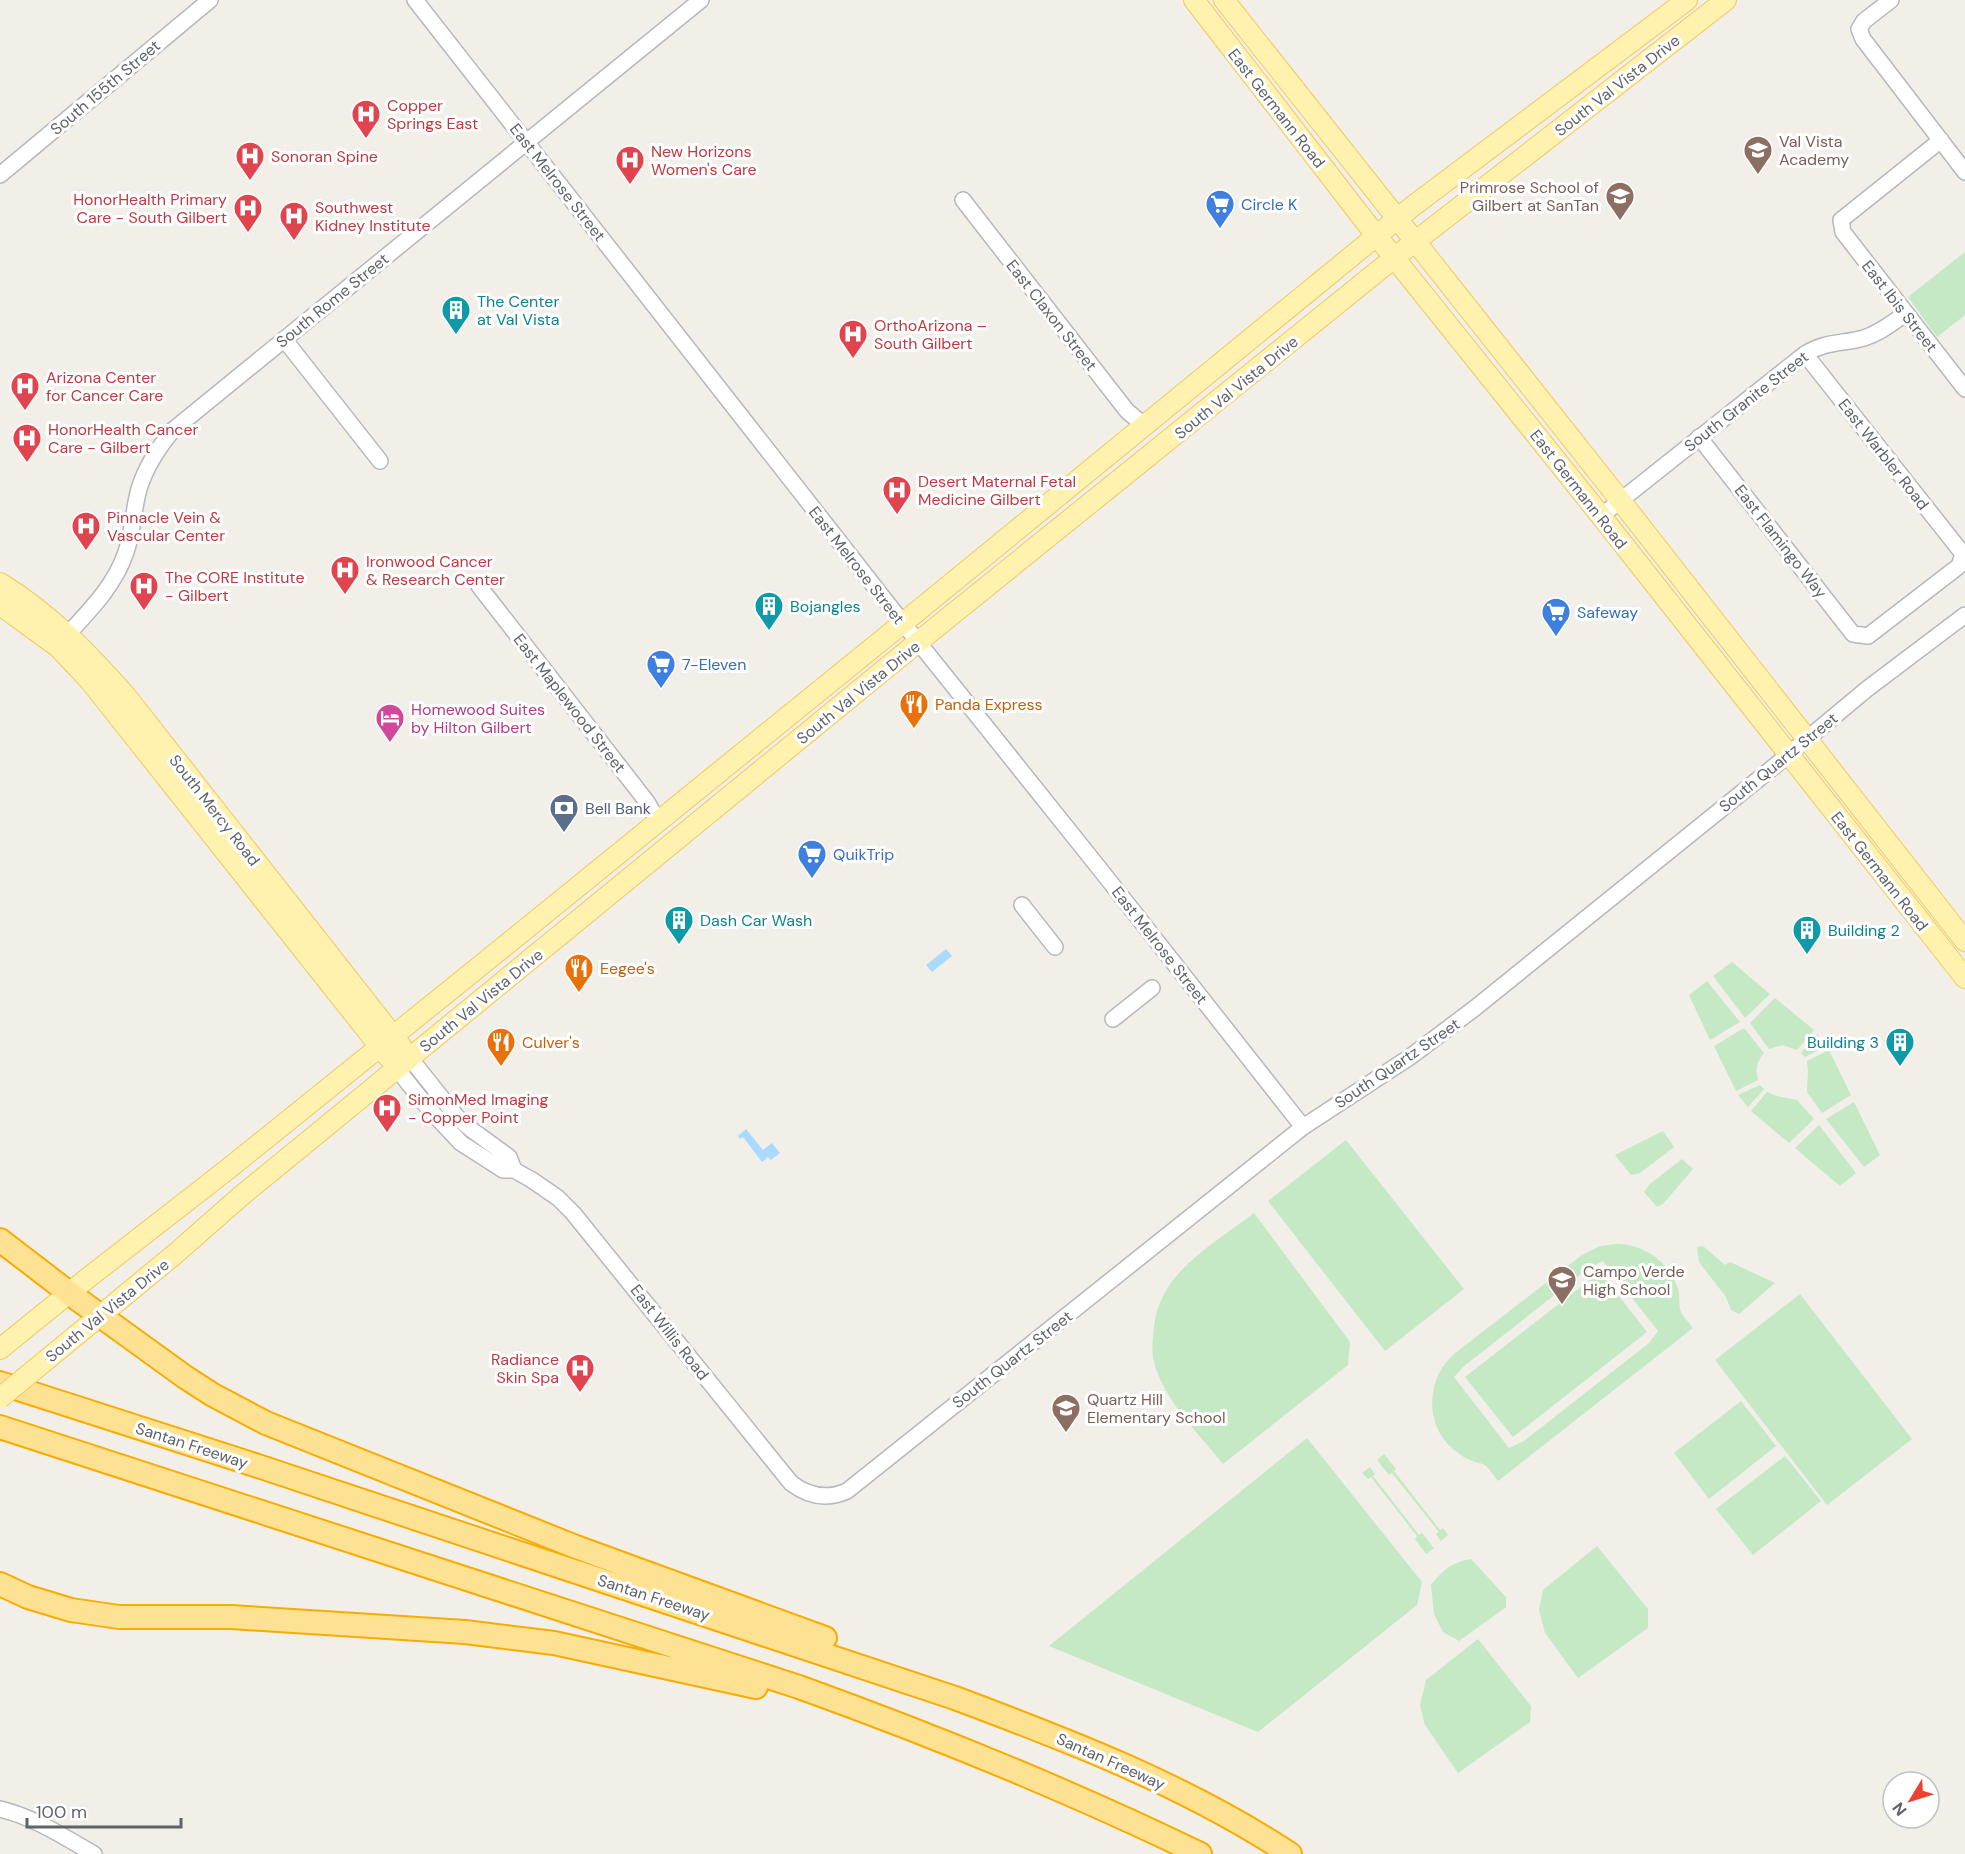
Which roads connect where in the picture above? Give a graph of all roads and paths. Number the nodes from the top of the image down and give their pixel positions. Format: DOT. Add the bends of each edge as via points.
graph roads {
  1 [pos="210,0"];
  2 [pos="415,0"];
  3 [pos="701,0"];
  4 [pos="1194,0"];
  5 [pos="1224,0"];
  6 [pos="1687,0"];
  7 [pos="1726,0"];
  8 [pos="1892,0"];
  9 [pos="1591,72"];
  10 [pos="1608,92"];
  11 [pos="1941,140"];
  12 [pos="526,141"];
  13 [pos="1965,172"];
  14 [pos="0,175"];
  15 [pos="963,200"];
  16 [pos="1398,218"];
  17 [pos="1377,236"];
  18 [pos="1415,241"];
  19 [pos="1394,258"];
  20 [pos="1905,314"];
  21 [pos="284,339"];
  22 [pos="1805,354"];
  23 [pos="1965,389"];
  24 [pos="1145,426"];
  25 [pos="1699,437"];
  26 [pos="1161,447"];
  27 [pos="380,461"];
  28 [pos="1620,500"];
  29 [pos="1601,516"];
  30 [pos="0,583"];
  31 [pos="479,586"];
  32 [pos="0,605"];
  33 [pos="1965,615"];
  34 [pos="903,623"];
  35 [pos="1868,636"];
  36 [pos="63,640"];
  37 [pos="918,642"];
  38 [pos="1807,740"];
  39 [pos="1788,756"];
  40 [pos="658,821"];
  41 [pos="675,842"];
  42 [pos="1022,905"];
  43 [pos="1965,941"];
  44 [pos="1055,947"];
  45 [pos="1965,978"];
  46 [pos="1152,988"];
  47 [pos="1113,1019"];
  48 [pos="386,1041"];
  49 [pos="403,1063"];
  50 [pos="1303,1127"];
  51 [pos="0,1240"];
  52 [pos="69,1293"];
  53 [pos="100,1315"];
  54 [pos="8,1343"];
  55 [pos="0,1383"];
  56 [pos="0,1398"];
  57 [pos="0,1427"];
  58 [pos="821,1496"];
  59 [pos="0,1584"];
  60 [pos="955,1698"];
  61 [pos="877,1715"];
  62 [pos="0,1809"];
  63 [pos="94,1854"];
  64 [pos="1200,1854"];
  65 [pos="1290,1854"];
  1 -- 14 [label="street, South 155th Street"];
  2 -- 12 [label="street, East Melrose Street"];
  3 -- 12 [label="street, South Rome Street"];
  4 -- 17 [label="main road, East Germann Road"];
  5 -- 16 [label="main road, East Germann Road"];
  6 -- 9 [label="main road, South Val Vista Drive"];
  7 -- 10 [label="main road, South Val Vista Drive"];
  8 -- 11 [label="street" via="1859,29"];
  9 -- 10 [label="main road"];
  9 -- 16 [label="main road, South Val Vista Drive"];
  10 -- 18 [label="main road, South Val Vista Drive"];
  11 -- 13 [label="street"];
  11 -- 20 [label="street, East Ibis Street" via="1841,220 1843,231"];
  12 -- 21 [label="street, South Rome Street"];
  12 -- 34 [label="street, East Melrose Street"];
  15 -- 24 [label="street, East Claxon Street" via="1127,411"];
  16 -- 17 [label="main road, South Val Vista Drive"];
  16 -- 18 [label="main road, East Germann Road"];
  17 -- 19 [label="main road, East Germann Road"];
  17 -- 24 [label="main road, South Val Vista Drive"];
  18 -- 19 [label="main road, South Val Vista Drive"];
  18 -- 28 [label="main road, East Germann Road"];
  19 -- 26 [label="main road, South Val Vista Drive"];
  19 -- 29 [label="main road, East Germann Road"];
  20 -- 22 [label="street, South Granite Street" via="1872,335 1818,346"];
  20 -- 23 [label="street, East Ibis Street"];
  21 -- 27 [label="street"];
  21 -- 36 [label="street, South Rome Street" via="182,422 160,447 139,490 126,552 116,575"];
  22 -- 25 [label="street, South Granite Street"];
  22 -- 35 [label="street, East Warbler Road" via="1963,554 1959,566"];
  24 -- 26 [label="main road"];
  24 -- 34 [label="main road, South Val Vista Drive"];
  25 -- 28 [label="street, South Granite Street"];
  25 -- 35 [label="street, East Flamingo Way" via="1853,634"];
  26 -- 37 [label="main road, South Val Vista Drive"];
  28 -- 29 [label="street, South Granite Street"];
  28 -- 38 [label="main road, East Germann Road"];
  29 -- 39 [label="main road, East Germann Road"];
  30 -- 36 [label="main road, South Mercy Road" via="22,597"];
  31 -- 40 [label="street, East Maplewood Street"];
  32 -- 36 [label="main road, South Mercy Road"];
  33 -- 38 [label="street, South Quartz Street"];
  34 -- 37 [label="street, East Melrose Street"];
  34 -- 40 [label="main road, South Val Vista Drive"];
  36 -- 48 [label="main road, South Mercy Road" via="90,681 163,772"];
  36 -- 48 [label="main road, South Mercy Road" via="85,650 126,696"];
  37 -- 41 [label="main road, South Val Vista Drive"];
  37 -- 50 [label="street, East Melrose Street"];
  38 -- 39 [label="street, South Quartz Street"];
  38 -- 43 [label="main road, East Germann Road"];
  39 -- 45 [label="main road, East Germann Road"];
  39 -- 50 [label="street, South Quartz Street" via="1438,1037"];
  40 -- 41 [label="main road"];
  40 -- 48 [label="main road, South Val Vista Drive"];
  41 -- 49 [label="main road, South Val Vista Drive"];
  42 -- 44 [label="street"];
  46 -- 47 [label="street"];
  48 -- 49 [label="main road, South Mercy Road"];
  48 -- 52 [label="main road, South Val Vista Drive"];
  49 -- 53 [label="main road, South Val Vista Drive"];
  49 -- 58 [label="street, East Willis Road" via="428,1108 461,1143 503,1170 514,1170 546,1189 573,1213 785,1477 799,1489"];
  50 -- 58 [label="street, South Quartz Street" via="846,1491"];
  51 -- 52 [label="highway"];
  52 -- 53 [label="highway"];
  52 -- 54 [label="main road, South Val Vista Drive"];
  53 -- 56 [label="main road, South Val Vista Drive, bridge"];
  53 -- 60 [label="highway" via="185,1377 266,1423 576,1547 909,1670"];
  55 -- 60 [label="highway, Santan Freeway"];
  57 -- 61 [label="highway"];
  59 -- 61 [label="highway" via="71,1610 119,1617 353,1623 554,1643 754,1686 831,1710"];
  60 -- 65 [label="highway, Santan Freeway" via="1152,1778"];
  61 -- 64 [label="highway" via="1090,1803"];
  62 -- 63 [label="street" via="32,1820"];
}
